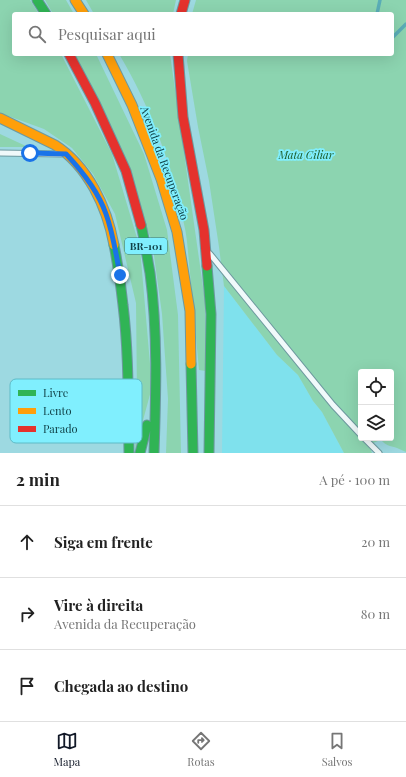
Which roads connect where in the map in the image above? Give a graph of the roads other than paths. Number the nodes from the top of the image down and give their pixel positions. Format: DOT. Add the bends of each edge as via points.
graph roads {
  1 [pos="37,0"];
  2 [pos="75,0"];
  3 [pos="185,0"];
  4 [pos="45,12"];
  5 [pos="83,12"];
  6 [pos="182,12"];
  7 [pos="70,56"];
  8 [pos="108,56"];
  9 [pos="178,56"];
  10 [pos="0,118"];
  11 [pos="0,153"];
  12 [pos="66,154"];
  13 [pos="205,248"];
  14 [pos="128,379"];
  15 [pos="156,389"];
  16 [pos="358,432"];
  17 [pos="367,441"];
  18 [pos="129,443"];
  19 [pos="129,453"];
  20 [pos="140,453"];
  21 [pos="154,453"];
  22 [pos="193,453"];
  23 [pos="209,453"];
  24 [pos="378,453"];
  1 -- 4 [label="main road"];
  2 -- 5 [label="main road"];
  3 -- 6 [label="main road"];
  7 -- 15 [label="main road, BR-101" via="126,171 145,239 152,289"];
  8 -- 22 [label="main road, Avenida da Recuperação / BR-101" via="132,105 161,179 177,232 190,311"];
  9 -- 13 [label="main road, Avenida da Recuperação" via="183,117"];
  10 -- 12 [label="main road" via="54,145"];
  11 -- 12 [label="lane"];
  12 -- 14 [label="main road" via="88,179 106,213 120,275"];
  13 -- 16 [label="lane" via="333,405"];
  13 -- 23 [label="main road, Avenida da Recuperação" via="211,314"];
  15 -- 20 [label="main road"];
  15 -- 21 [label="main road, BR-101"];
  17 -- 24 [label="lane"];
  18 -- 19 [label="main road"];
}
